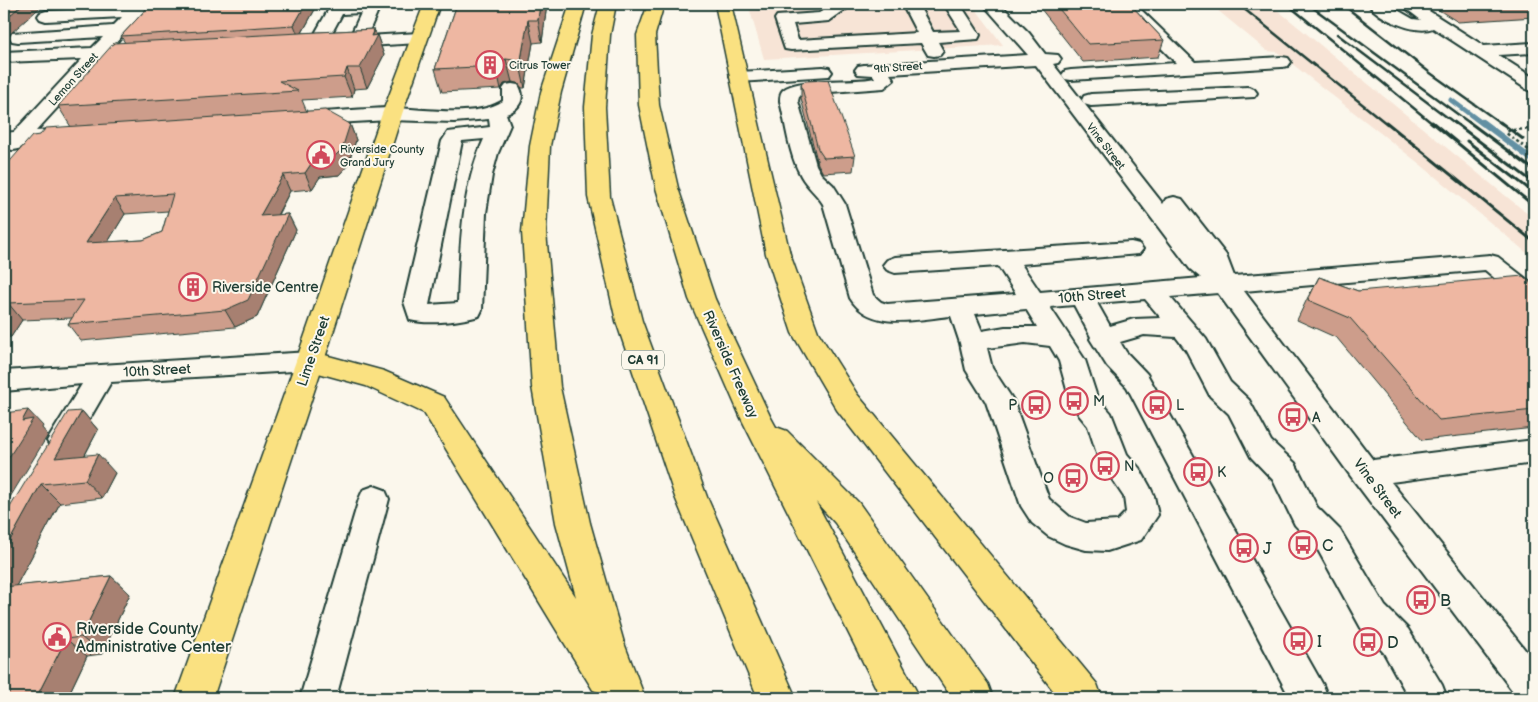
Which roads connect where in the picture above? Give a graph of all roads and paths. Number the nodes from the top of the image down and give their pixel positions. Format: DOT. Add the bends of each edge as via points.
graph roads {
  1 [pos="432,4"];
  2 [pos="578,4"];
  3 [pos="608,4"];
  4 [pos="656,4"];
  5 [pos="723,4"];
  6 [pos="845,4"];
  7 [pos="910,4"];
  8 [pos="952,4"];
  9 [pos="991,4"];
  10 [pos="1007,4"];
  11 [pos="1126,4"];
  12 [pos="1376,4"];
  13 [pos="1408,4"];
  14 [pos="139,7"];
  15 [pos="332,7"];
  16 [pos="46,16"];
  17 [pos="823,18"];
  18 [pos="1439,24"];
  19 [pos="117,31"];
  20 [pos="18,37"];
  21 [pos="927,37"];
  22 [pos="419,38"];
  23 [pos="357,41"];
  24 [pos="831,42"];
  25 [pos="316,44"];
  26 [pos="298,45"];
  27 [pos="1534,48"];
  28 [pos="1480,51"];
  29 [pos="151,54"];
  30 [pos="4,57"];
  31 [pos="1048,59"];
  32 [pos="91,60"];
  33 [pos="1282,62"];
  34 [pos="941,65"];
  35 [pos="1191,68"];
  36 [pos="878,69"];
  37 [pos="53,72"];
  38 [pos="1071,75"];
  39 [pos="739,77"];
  40 [pos="1534,86"];
  41 [pos="512,89"];
  42 [pos="1248,93"];
  43 [pos="1091,100"];
  44 [pos="392,114"];
  45 [pos="287,122"];
  46 [pos="496,122"];
  47 [pos="1534,129"];
  48 [pos="84,134"];
  49 [pos="12,138"];
  50 [pos="4,154"];
  51 [pos="1534,154"];
  52 [pos="1130,249"];
  53 [pos="1005,258"];
  54 [pos="895,265"];
  55 [pos="1224,284"];
  56 [pos="1151,290"];
  57 [pos="1081,296"];
  58 [pos="1534,298"];
  59 [pos="1034,300"];
  60 [pos="960,307"];
  61 [pos="1186,330"];
  62 [pos="1058,339"];
  63 [pos="1104,339"];
  64 [pos="973,343"];
  65 [pos="310,361"];
  66 [pos="103,373"];
  67 [pos="4,382"];
  68 [pos="754,416"];
  69 [pos="1534,451"];
  70 [pos="48,464"];
  71 [pos="1366,473"];
  72 [pos="374,499"];
  73 [pos="1534,690"];
  74 [pos="194,698"];
  75 [pos="318,698"];
  76 [pos="619,698"];
  77 [pos="626,698"];
  78 [pos="777,698"];
  79 [pos="900,698"];
  80 [pos="974,698"];
  81 [pos="1083,698"];
  82 [pos="1310,698"];
  83 [pos="1428,698"];
  1 -- 22 [label="main road, Lime Street"];
  2 -- 77 [label="main road" via="551,92 540,146 534,232 546,387 573,523 606,643"];
  3 -- 78 [label="main road, CA 91" via="601,35 595,108 599,197 608,235 629,321 691,497"];
  4 -- 68 [label="main road, Riverside Freeway" via="646,35 649,105 667,188 702,299"];
  5 -- 39 [label="main road"];
  6 -- 17 [label="street"];
  7 -- 21 [label="street"];
  8 -- 21 [label="street" via="972,34"];
  9 -- 31 [label="street, Vine Street"];
  10 -- 31 [label="street, Vine Street"];
  11 -- 35 [label="street"];
  12 -- 18 [label="street" via="1409,24"];
  13 -- 18 [label="street"];
  14 -- 16 [label="street"];
  14 -- 19 [label="street, Lemon Street"];
  15 -- 23 [label="street" via="371,8"];
  15 -- 25 [label="street"];
  17 -- 24 [label="street"];
  17 -- 24 [label="street" via="783,20 791,45"];
  18 -- 28 [label="street"];
  19 -- 20 [label="street"];
  19 -- 32 [label="street, Lemon Street"];
  21 -- 24 [label="street"];
  21 -- 34 [label="street"];
  22 -- 23 [label="street"];
  22 -- 44 [label="main road, Lime Street"];
  23 -- 25 [label="street"];
  25 -- 26 [label="street"];
  27 -- 28 [label="street"];
  28 -- 40 [label="street"];
  29 -- 32 [label="street"];
  30 -- 32 [label="street"];
  31 -- 34 [label="street, 9th Street"];
  31 -- 38 [label="street, Vine Street"];
  31 -- 55 [label="street, Vine Street" via="1198,264"];
  32 -- 37 [label="street"];
  32 -- 49 [label="street, Lemon Street"];
  33 -- 35 [label="street"];
  34 -- 36 [label="street, 9th Street"];
  35 -- 38 [label="street"];
  36 -- 39 [label="street, 9th Street"];
  36 -- 60 [label="street, 10th Street" via="885,80 878,84 800,89 790,94 789,101 806,165 834,204 862,298 872,308 886,313"];
  38 -- 43 [label="street, Vine Street"];
  39 -- 81 [label="main road" via="778,254 805,333 847,402"];
  41 -- 46 [label="street" via="512,103"];
  42 -- 43 [label="street"];
  43 -- 55 [label="street, Vine Street" via="1218,260"];
  44 -- 45 [label="street"];
  44 -- 46 [label="street"];
  44 -- 65 [label="main road, Lime Street"];
  46 -- 46 [label="street" via="477,203 471,253 470,310 419,314 416,302 452,141 455,136"];
  47 -- 51 [label="path" via="1506,133"];
  48 -- 49 [label="street"];
  49 -- 50 [label="street, Lemon Street"];
  52 -- 53 [label="lane"];
  53 -- 54 [label="street"];
  53 -- 59 [label="street"];
  55 -- 56 [label="street, 10th Street"];
  55 -- 58 [label="street, 10th Street" via="1490,262"];
  55 -- 71 [label="street, Vine Street"];
  56 -- 57 [label="street, 10th Street"];
  56 -- 61 [label="street"];
  57 -- 59 [label="street, 10th Street"];
  57 -- 63 [label="street"];
  59 -- 60 [label="street, 10th Street"];
  59 -- 62 [label="street"];
  60 -- 64 [label="street"];
  61 -- 63 [label="street" via="1140,326 1122,329"];
  61 -- 83 [label="street" via="1220,388 1239,407 1261,449 1284,472 1306,516 1329,540 1373,618 1396,641"];
  62 -- 64 [label="street" via="1035,334 1010,334"];
  62 -- 64 [label="street" via="1072,360 1083,397 1100,421 1114,460 1130,478 1139,496 1142,515 1130,530 1114,536 1090,539 1063,530 1036,506 999,400 979,370"];
  63 -- 82 [label="street" via="1116,359 1137,381"];
  65 -- 66 [label="street, 10th Street"];
  65 -- 74 [label="main road, Lime Street"];
  65 -- 76 [label="main road" via="374,378 434,405"];
  66 -- 67 [label="street, 10th Street"];
  66 -- 70 [label="street"];
  68 -- 79 [label="main road, Riverside Freeway"];
  68 -- 80 [label="main road" via="846,513"];
  69 -- 71 [label="street"];
  71 -- 73 [label="street, Vine Street"];
  72 -- 75 [label="street"];
}
